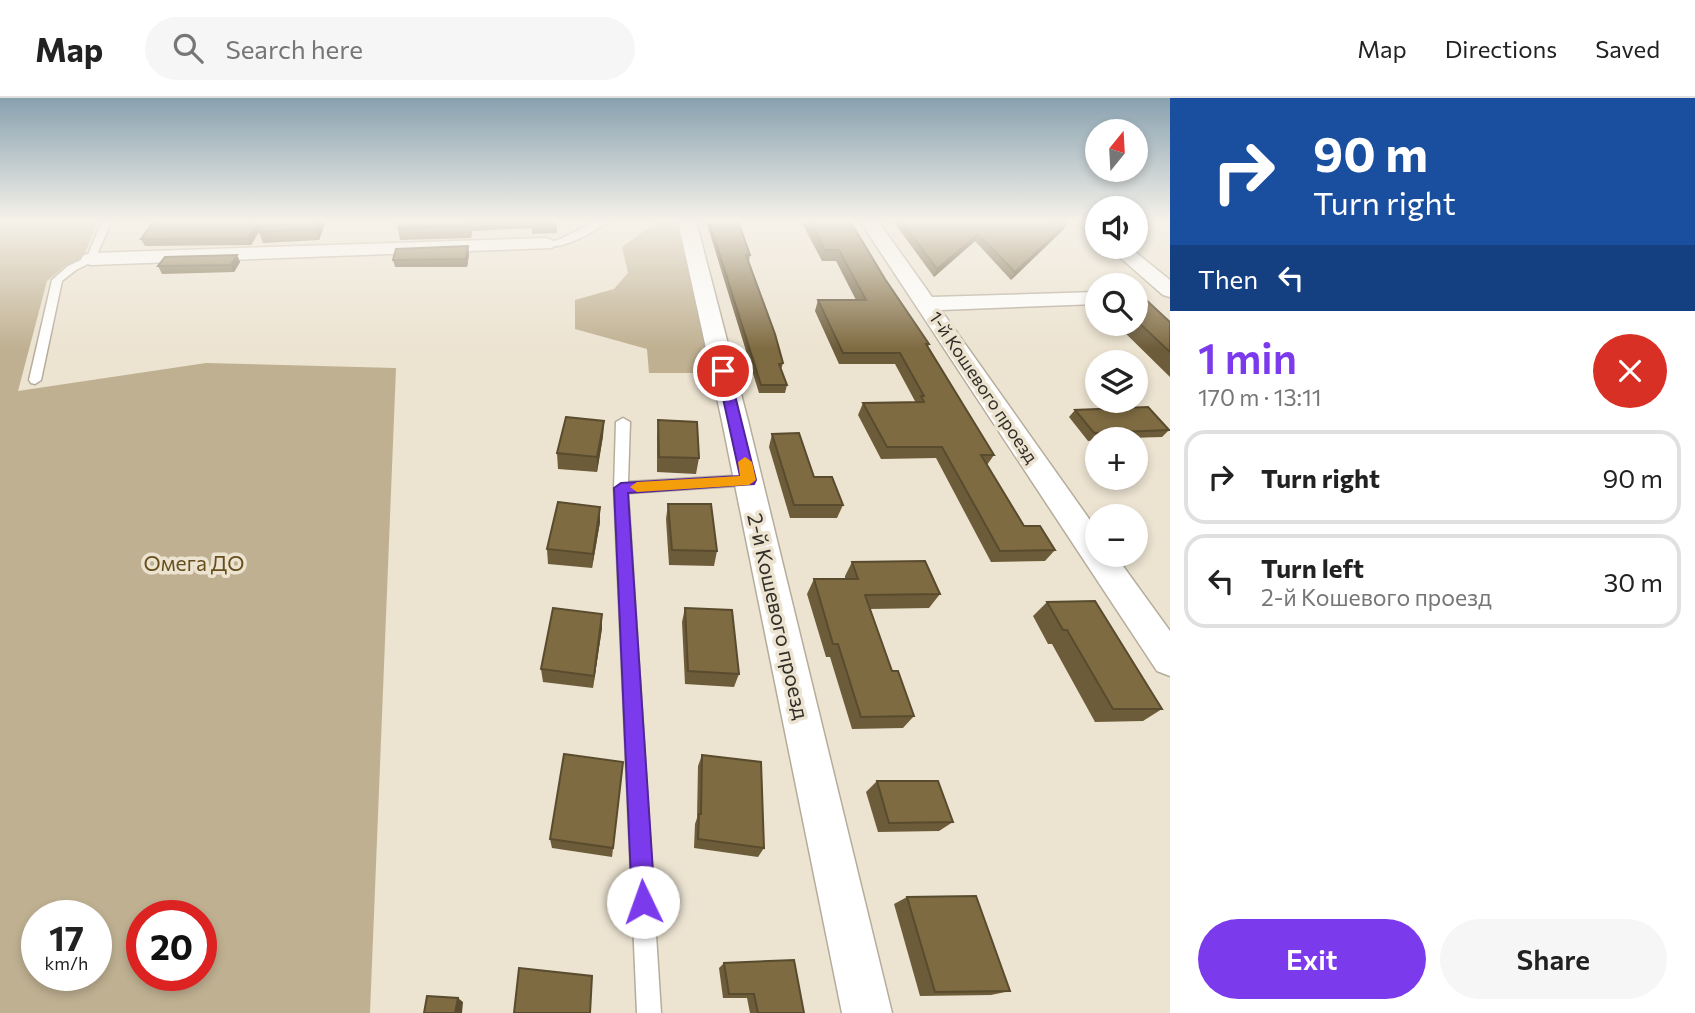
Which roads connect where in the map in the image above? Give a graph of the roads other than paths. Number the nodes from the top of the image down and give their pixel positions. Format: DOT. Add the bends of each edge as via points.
graph roads {
  1 [pos="81,264"];
  2 [pos="697,264"];
  3 [pos="899,264"];
  4 [pos="1136,264"];
  5 [pos="1170,293"];
  6 [pos="1148,296"];
  7 [pos="1085,298"];
  8 [pos="927,304"];
  9 [pos="35,380"];
  10 [pos="623,422"];
  11 [pos="749,480"];
  12 [pos="621,488"];
  13 [pos="1085,535"];
  14 [pos="1107,567"];
  15 [pos="1170,660"];
  16 [pos="649,1013"];
  17 [pos="867,1013"];
  1 -- 9 [label="lane" via="57,280"];
  2 -- 11 [label="street, 2-й Кошевого проезд"];
  3 -- 8 [label="street, 1-й Кошевого проезд"];
  4 -- 5 [label="street"];
  5 -- 6 [label="street"];
  7 -- 8 [label="street"];
  8 -- 13 [label="street, 1-й Кошевого проезд"];
  10 -- 12 [label="lane"];
  11 -- 12 [label="lane"];
  11 -- 17 [label="street, 2-й Кошевого проезд"];
  12 -- 16 [label="lane"];
  14 -- 15 [label="street, 1-й Кошевого проезд"];
}
